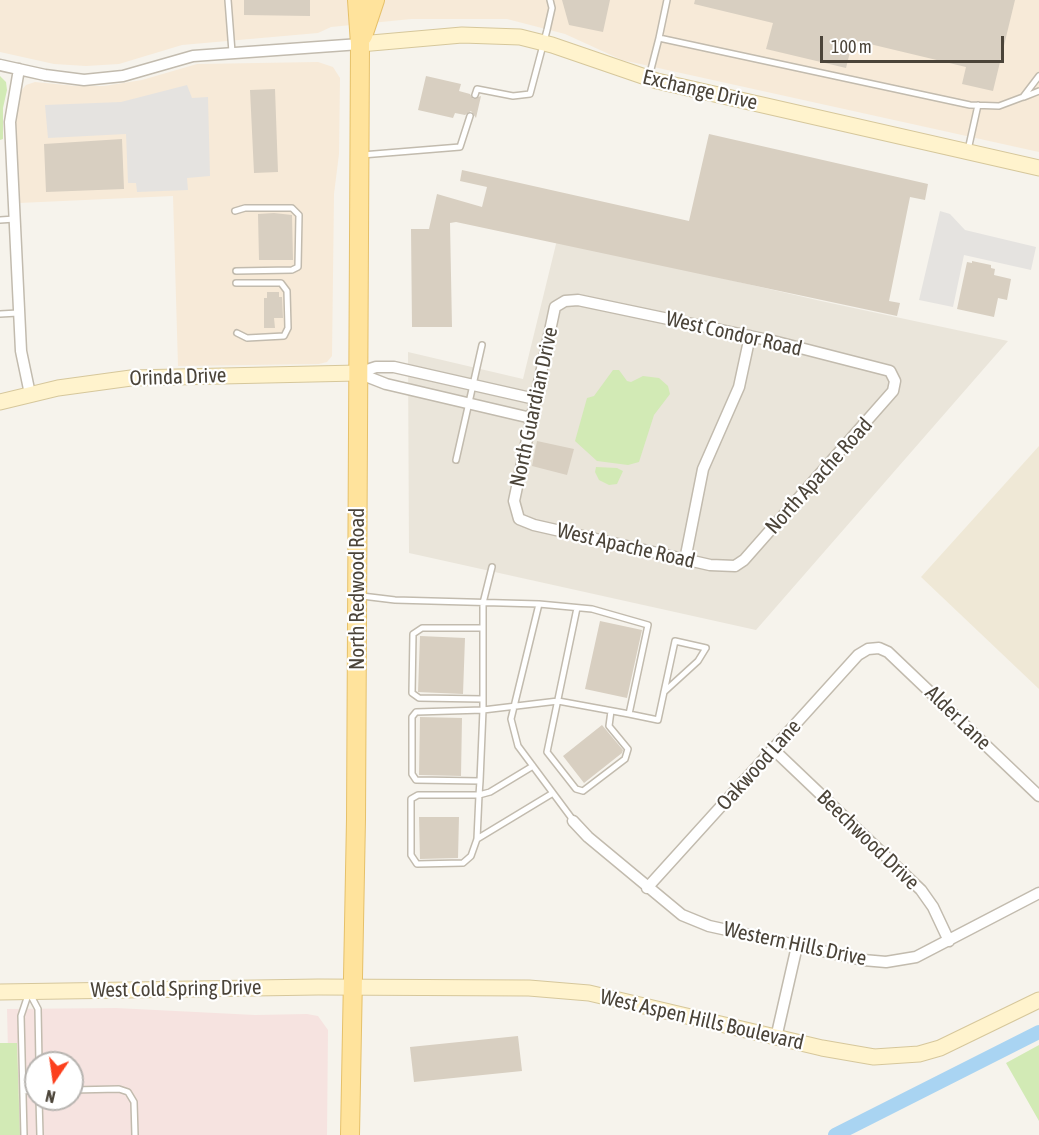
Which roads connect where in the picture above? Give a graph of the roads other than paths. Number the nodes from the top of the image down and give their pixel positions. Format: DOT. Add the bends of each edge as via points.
graph roads {
  1 [pos="228,0"];
  2 [pos="357,0"];
  3 [pos="375,0"];
  4 [pos="550,0"];
  5 [pos="667,0"];
  6 [pos="659,38"];
  7 [pos="544,43"];
  8 [pos="360,44"];
  9 [pos="232,52"];
  10 [pos="0,65"];
  11 [pos="19,69"];
  12 [pos="1039,76"];
  13 [pos="649,78"];
  14 [pos="1039,91"];
  15 [pos="475,95"];
  16 [pos="1023,97"];
  17 [pos="978,105"];
  18 [pos="470,116"];
  19 [pos="12,146"];
  20 [pos="0,147"];
  21 [pos="968,152"];
  22 [pos="358,156"];
  23 [pos="1039,168"];
  24 [pos="235,211"];
  25 [pos="15,219"];
  26 [pos="0,220"];
  27 [pos="236,271"];
  28 [pos="236,284"];
  29 [pos="565,301"];
  30 [pos="18,313"];
  31 [pos="0,314"];
  32 [pos="237,333"];
  33 [pos="750,336"];
  34 [pos="482,345"];
  35 [pos="358,373"];
  36 [pos="895,381"];
  37 [pos="475,386"];
  38 [pos="30,394"];
  39 [pos="535,399"];
  40 [pos="0,402"];
  41 [pos="470,404"];
  42 [pos="531,418"];
  43 [pos="456,460"];
  44 [pos="519,519"];
  45 [pos="686,560"];
  46 [pos="735,566"];
  47 [pos="492,567"];
  48 [pos="357,595"];
  49 [pos="483,603"];
  50 [pos="539,604"];
  51 [pos="577,608"];
  52 [pos="483,628"];
  53 [pos="874,648"];
  54 [pos="664,692"];
  55 [pos="483,699"];
  56 [pos="558,701"];
  57 [pos="513,707"];
  58 [pos="483,710"];
  59 [pos="611,711"];
  60 [pos="628,714"];
  61 [pos="773,750"];
  62 [pos="533,766"];
  63 [pos="480,781"];
  64 [pos="553,793"];
  65 [pos="479,795"];
  66 [pos="1039,796"];
  67 [pos="573,821"];
  68 [pos="477,839"];
  69 [pos="647,888"];
  70 [pos="1039,893"];
  71 [pos="949,941"];
  72 [pos="797,945"];
  73 [pos="352,987"];
  74 [pos="0,992"];
  75 [pos="29,992"];
  76 [pos="1039,1000"];
  77 [pos="776,1038"];
  78 [pos="39,1051"];
  79 [pos="84,1090"];
  80 [pos="23,1091"];
  81 [pos="39,1111"];
  82 [pos="24,1135"];
  83 [pos="40,1135"];
  84 [pos="135,1135"];
  85 [pos="350,1135"];
  1 -- 9 [label="lane"];
  2 -- 8 [label="main road"];
  3 -- 8 [label="main road"];
  4 -- 7 [label="lane" via="552,8"];
  5 -- 6 [label="lane"];
  6 -- 13 [label="lane"];
  6 -- 17 [label="lane"];
  7 -- 8 [label="street, Exchange Drive" via="482,34"];
  7 -- 13 [label="street, Exchange Drive"];
  7 -- 15 [label="lane" via="530,94 513,96 477,89"];
  8 -- 9 [label="street"];
  8 -- 22 [label="main road, North Redwood Road"];
  9 -- 11 [label="street" via="193,56 105,78 66,79"];
  10 -- 11 [label="street"];
  11 -- 19 [label="street" via="11,109"];
  12 -- 16 [label="lane"];
  13 -- 21 [label="street, Exchange Drive"];
  14 -- 16 [label="lane"];
  16 -- 17 [label="lane" via="999,106"];
  17 -- 21 [label="lane"];
  18 -- 22 [label="lane" via="460,147"];
  19 -- 20 [label="street"];
  19 -- 25 [label="street"];
  21 -- 23 [label="street, Exchange Drive"];
  22 -- 35 [label="main road, North Redwood Road"];
  24 -- 27 [label="lane" via="292,208 299,215 298,267"];
  25 -- 26 [label="lane"];
  25 -- 30 [label="street"];
  28 -- 32 [label="lane" via="281,283 288,291 288,328 284,336 247,338"];
  29 -- 33 [label="street, West Condor Road" via="578,300"];
  29 -- 39 [label="street, North Guardian Drive" via="555,307"];
  30 -- 31 [label="lane"];
  30 -- 38 [label="street" via="22,363"];
  33 -- 36 [label="street, West Condor Road" via="890,370"];
  33 -- 45 [label="street" via="739,387 703,469"];
  34 -- 37 [label="lane"];
  35 -- 37 [label="street" via="385,366"];
  35 -- 38 [label="street, Orinda Drive" via="131,378"];
  35 -- 41 [label="street" via="386,384"];
  35 -- 48 [label="main road, North Redwood Road"];
  36 -- 46 [label="street, North Apache Road" via="886,400"];
  37 -- 39 [label="street"];
  37 -- 41 [label="lane"];
  38 -- 40 [label="street, Orinda Drive"];
  39 -- 42 [label="street, North Guardian Drive"];
  41 -- 42 [label="street"];
  41 -- 43 [label="lane"];
  42 -- 44 [label="street, North Guardian Drive" via="514,501"];
  44 -- 45 [label="street, West Apache Road"];
  45 -- 46 [label="street, West Apache Road"];
  47 -- 49 [label="lane"];
  48 -- 49 [label="lane"];
  48 -- 73 [label="main road, North Redwood Road"];
  49 -- 50 [label="lane"];
  49 -- 52 [label="lane"];
  50 -- 51 [label="lane"];
  50 -- 57 [label="lane"];
  51 -- 56 [label="lane"];
  51 -- 60 [label="lane" via="648,625"];
  52 -- 55 [label="lane"];
  52 -- 55 [label="lane" via="422,628 413,634 412,693 419,698"];
  53 -- 61 [label="street, Oakwood Lane" via="858,655"];
  53 -- 66 [label="street, Alder Lane" via="892,655"];
  54 -- 54 [label="lane" via="675,641 706,648 698,661"];
  54 -- 60 [label="lane" via="658,720"];
  55 -- 58 [label="lane"];
  56 -- 57 [label="lane"];
  56 -- 59 [label="lane"];
  56 -- 59 [label="lane" via="547,752 576,789 583,791 625,759 628,749 609,726"];
  57 -- 58 [label="lane"];
  57 -- 62 [label="lane" via="511,719 518,746"];
  58 -- 63 [label="lane"];
  58 -- 63 [label="lane" via="422,711 412,717 412,774 416,780"];
  59 -- 60 [label="lane"];
  61 -- 69 [label="street, Oakwood Lane"];
  61 -- 71 [label="street, Beechwood Drive" via="921,890"];
  62 -- 64 [label="lane"];
  62 -- 65 [label="lane"];
  63 -- 65 [label="lane"];
  64 -- 67 [label="lane"];
  64 -- 68 [label="lane"];
  65 -- 68 [label="lane"];
  65 -- 68 [label="lane" via="418,795 411,799 411,855 417,864 463,863 471,856"];
  67 -- 69 [label="street, Western Hills Drive"];
  69 -- 72 [label="street, Western Hills Drive" via="672,909 696,921"];
  70 -- 71 [label="street, Western Hills Drive"];
  71 -- 72 [label="street, Western Hills Drive" via="916,957 886,962"];
  72 -- 77 [label="street"];
  73 -- 75 [label="street, West Cold Spring Drive"];
  73 -- 77 [label="street, West Aspen Hills Boulevard" via="529,988 589,993"];
  73 -- 85 [label="main road, North Redwood Road"];
  74 -- 75 [label="street, West Cold Spring Drive"];
  75 -- 78 [label="lane" via="38,1009"];
  75 -- 80 [label="lane" via="21,1016"];
  76 -- 77 [label="street, West Aspen Hills Boulevard" via="950,1044 919,1054 874,1057"];
  79 -- 84 [label="lane" via="128,1092 134,1102"];
  80 -- 82 [label="lane"];
  81 -- 83 [label="lane"];
}
